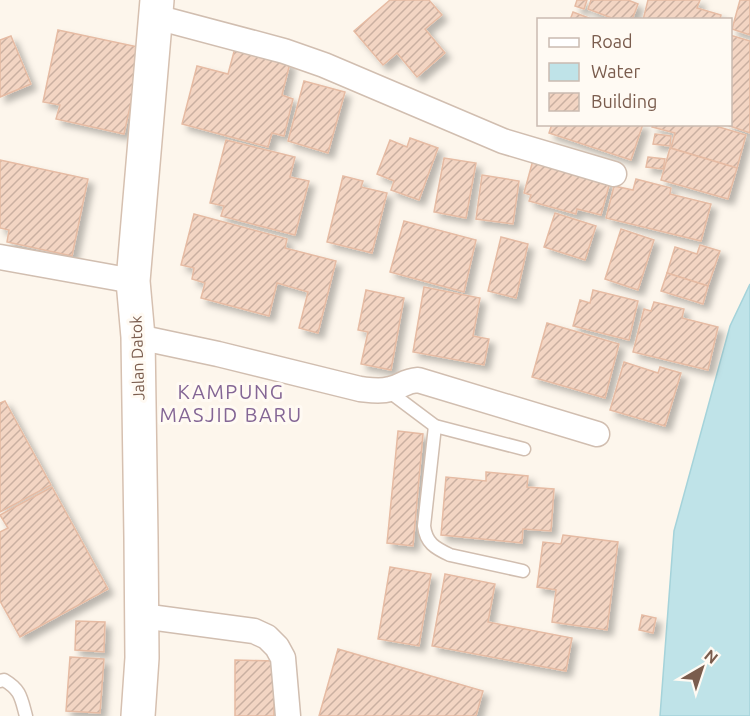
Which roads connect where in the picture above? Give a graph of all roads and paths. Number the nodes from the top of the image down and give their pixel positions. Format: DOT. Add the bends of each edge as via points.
graph roads {
  1 [pos="157,8"];
  2 [pos="614,174"];
  3 [pos="0,257"];
  4 [pos="133,281"];
  5 [pos="138,337"];
  6 [pos="387,390"];
  7 [pos="435,426"];
  8 [pos="597,434"];
  9 [pos="524,449"];
  10 [pos="523,571"];
  11 [pos="142,616"];
  12 [pos="0,681"];
  13 [pos="26,716"];
  14 [pos="138,716"];
  15 [pos="288,716"];
  1 -- 2 [label="street" via="324,65 503,141"];
  1 -- 4 [label="main road, Jalan Datok"];
  3 -- 4 [label="street"];
  4 -- 5 [label="main road, Jalan Datok"];
  5 -- 6 [label="street" via="360,389"];
  5 -- 11 [label="main road, Jalan Datok"];
  6 -- 7 [label="lane"];
  6 -- 8 [label="street" via="418,380"];
  7 -- 9 [label="lane"];
  7 -- 10 [label="lane" via="424,526 427,539 450,555"];
  11 -- 14 [label="main road, Jalan Datok"];
  11 -- 15 [label="street" via="254,631 267,637 283,658"];
  12 -- 13 [label="lane" via="20,693"];
}
